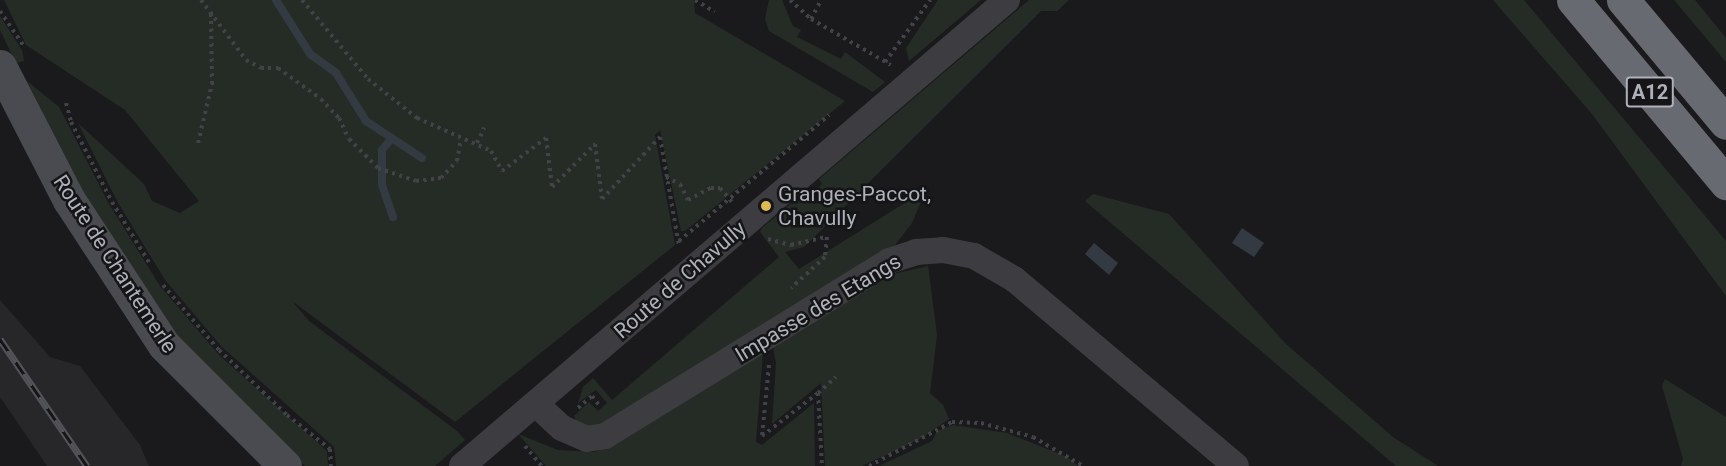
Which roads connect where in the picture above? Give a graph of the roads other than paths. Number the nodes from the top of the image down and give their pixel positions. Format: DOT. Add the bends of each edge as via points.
graph roads {
  1 [pos="1007,0"];
  2 [pos="1573,0"];
  3 [pos="1623,0"];
  4 [pos="0,66"];
  5 [pos="1726,123"];
  6 [pos="1726,183"];
  7 [pos="536,404"];
  8 [pos="285,466"];
  9 [pos="462,466"];
  10 [pos="1236,466"];
  1 -- 7 [label="street, Route de Chavully"];
  2 -- 6 [label="highway, A12"];
  3 -- 5 [label="highway, A12"];
  4 -- 8 [label="street, Route de Chantemerle" via="69,200 164,345"];
  7 -- 9 [label="street, Route de Chavully"];
  7 -- 10 [label="street, Impasse des Etangs" via="562,428 587,439 605,436 889,261 916,252 943,250 974,256 1014,279"];
}
